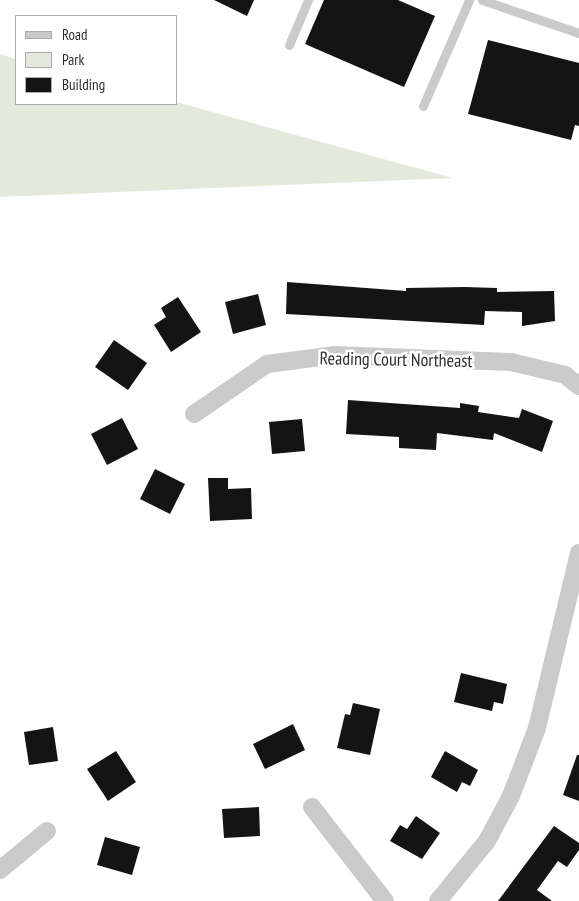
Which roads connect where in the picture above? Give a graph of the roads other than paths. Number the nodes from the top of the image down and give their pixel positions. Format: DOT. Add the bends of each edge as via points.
graph roads {
  1 [pos="308,0"];
  2 [pos="469,0"];
  3 [pos="482,0"];
  4 [pos="579,33"];
  5 [pos="289,45"];
  6 [pos="423,106"];
  7 [pos="579,386"];
  8 [pos="194,414"];
  9 [pos="579,553"];
  10 [pos="312,807"];
  11 [pos="46,831"];
  12 [pos="0,870"];
  13 [pos="385,901"];
  14 [pos="438,901"];
  1 -- 5 [label="lane"];
  2 -- 6 [label="lane"];
  3 -- 4 [label="lane"];
  7 -- 8 [label="street, Reading Court Northeast" via="565,375 511,362 335,355 267,364"];
  9 -- 14 [label="street" via="537,728 511,796 487,841"];
  10 -- 13 [label="street"];
  11 -- 12 [label="street"];
}
